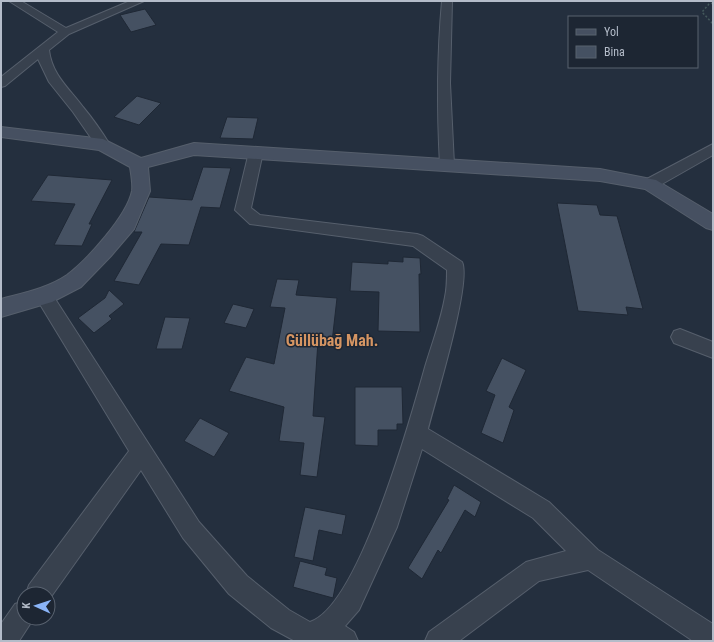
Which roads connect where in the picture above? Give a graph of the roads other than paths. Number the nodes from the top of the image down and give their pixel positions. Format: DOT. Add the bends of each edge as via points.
graph roads {
  1 [pos="14,1"];
  2 [pos="139,1"];
  3 [pos="447,1"];
  4 [pos="65,32"];
  5 [pos="43,49"];
  6 [pos="1,84"];
  7 [pos="1,132"];
  8 [pos="103,145"];
  9 [pos="713,150"];
  10 [pos="256,152"];
  11 [pos="139,164"];
  12 [pos="447,165"];
  13 [pos="650,184"];
  14 [pos="713,222"];
  15 [pos="44,296"];
  16 [pos="1,308"];
  17 [pos="680,337"];
  18 [pos="713,350"];
  19 [pos="416,434"];
  20 [pos="142,451"];
  21 [pos="590,558"];
  22 [pos="44,586"];
  23 [pos="16,624"];
  24 [pos="336,635"];
  25 [pos="713,639"];
  26 [pos="4,641"];
  27 [pos="438,641"];
  1 -- 4 [label="street"];
  2 -- 4 [label="street"];
  3 -- 12 [label="street" via="443,44 443,97"];
  4 -- 5 [label="street"];
  5 -- 6 [label="street"];
  5 -- 8 [label="street" via="45,64 56,86 77,108"];
  7 -- 8 [label="street"];
  8 -- 11 [label="street"];
  9 -- 13 [label="street"];
  10 -- 11 [label="street" via="194,149"];
  10 -- 12 [label="street"];
  10 -- 19 [label="street" via="243,210 256,220 417,240 456,267 454,297"];
  11 -- 15 [label="street" via="141,191 127,224 74,281"];
  12 -- 13 [label="street" via="600,175"];
  13 -- 14 [label="street"];
  15 -- 16 [label="street"];
  15 -- 20 [label="street"];
  17 -- 18 [label="street"];
  19 -- 21 [label="street" via="540,510"];
  19 -- 24 [label="street" via="389,519"];
  20 -- 22 [label="street"];
  20 -- 24 [label="street" via="190,530 238,585 280,619 309,635"];
  21 -- 25 [label="street"];
  21 -- 27 [label="street" via="534,570"];
  23 -- 26 [label="street"];
}
